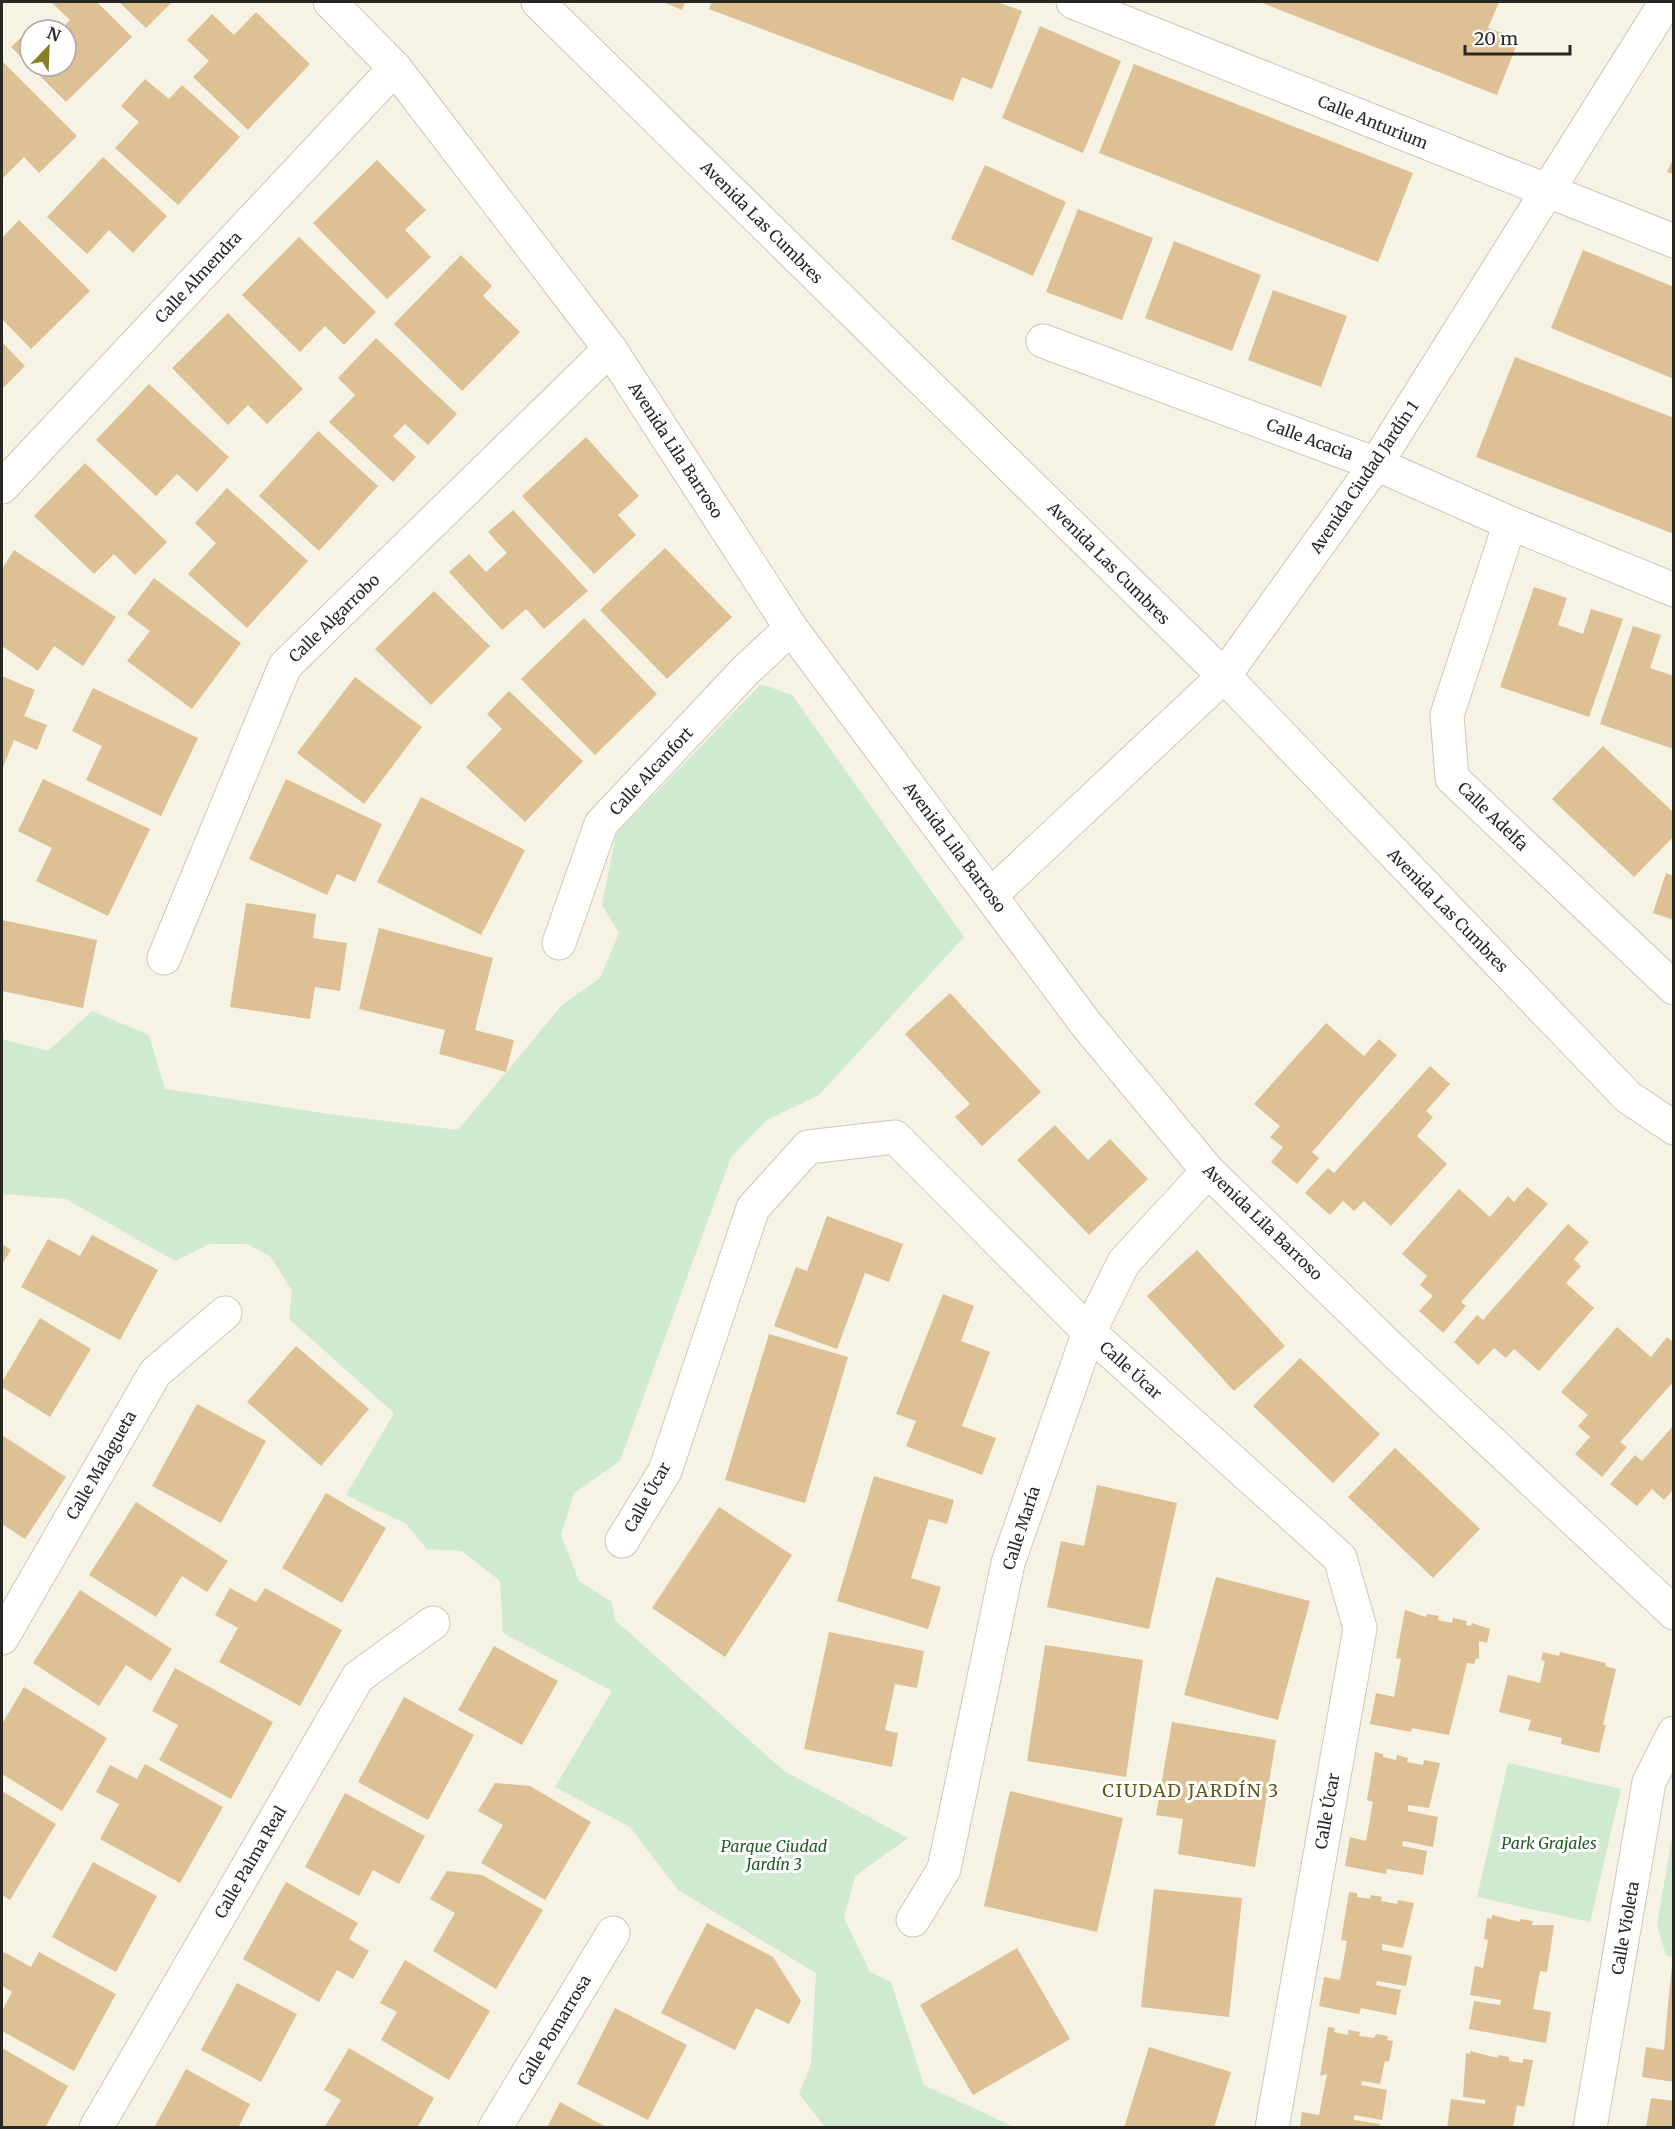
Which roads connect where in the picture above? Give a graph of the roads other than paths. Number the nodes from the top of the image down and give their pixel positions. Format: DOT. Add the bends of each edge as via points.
graph roads {
  1 [pos="330,2"];
  2 [pos="538,2"];
  3 [pos="1073,2"];
  4 [pos="1666,2"];
  5 [pos="395,68"];
  6 [pos="1548,193"];
  7 [pos="1674,241"];
  8 [pos="1042,341"];
  9 [pos="610,349"];
  10 [pos="1376,464"];
  11 [pos="2,487"];
  12 [pos="1510,523"];
  13 [pos="1674,590"];
  14 [pos="791,628"];
  15 [pos="1224,676"];
  16 [pos="991,896"];
  17 [pos="559,943"];
  18 [pos="164,958"];
  19 [pos="1674,988"];
  20 [pos="1674,1128"];
  21 [pos="1208,1171"];
  22 [pos="225,1313"];
  23 [pos="1089,1332"];
  24 [pos="622,1541"];
  25 [pos="1674,1613"];
  26 [pos="433,1623"];
  27 [pos="2,1638"];
  28 [pos="1674,1733"];
  29 [pos="913,1920"];
  30 [pos="613,1933"];
  31 [pos="96,2127"];
  32 [pos="495,2127"];
  33 [pos="1272,2127"];
  34 [pos="1590,2127"];
  1 -- 5 [label="street, Avenida Lila Barroso"];
  2 -- 15 [label="street, Avenida Las Cumbres"];
  3 -- 6 [label="street, Calle Anturium"];
  4 -- 6 [label="street, Avenida Ciudad Jardín 1"];
  5 -- 9 [label="street, Avenida Lila Barroso"];
  5 -- 11 [label="street, Calle Almendra"];
  6 -- 7 [label="street, Calle Anturium"];
  6 -- 10 [label="street, Avenida Ciudad Jardín 1"];
  8 -- 10 [label="street, Calle Acacia"];
  9 -- 14 [label="street, Avenida Lila Barroso"];
  9 -- 18 [label="street, Calle Algarrobo" via="285,666"];
  10 -- 12 [label="street, Calle Acacia"];
  10 -- 15 [label="street, Avenida Ciudad Jardín 1"];
  12 -- 13 [label="street, Calle Acacia"];
  12 -- 19 [label="street, Calle Adelfa" via="1447,716 1452,778"];
  14 -- 16 [label="street, Avenida Lila Barroso"];
  14 -- 17 [label="street, Calle Alcanfort" via="746,670 601,824"];
  15 -- 16 [label="street, Avenida Ciudad Jardín 1"];
  15 -- 20 [label="street, Avenida Las Cumbres" via="1628,1097"];
  16 -- 21 [label="street, Avenida Lila Barroso" via="1086,1024"];
  21 -- 23 [label="street, Calle María" via="1124,1262"];
  21 -- 25 [label="street, Avenida Lila Barroso"];
  22 -- 27 [label="street, Calle Malagueta" via="155,1372"];
  23 -- 24 [label="street, Calle Úcar" via="895,1137 808,1146 753,1208 665,1471"];
  23 -- 29 [label="street, Calle María" via="1008,1563 944,1869"];
  23 -- 33 [label="street, Calle Úcar" via="1340,1558 1360,1628"];
  26 -- 31 [label="street, Calle Palma Real" via="358,1677"];
  28 -- 34 [label="street, Calle Violeta" via="1649,1782"];
  30 -- 32 [label="street, Calle Pomarrosa"];
}
